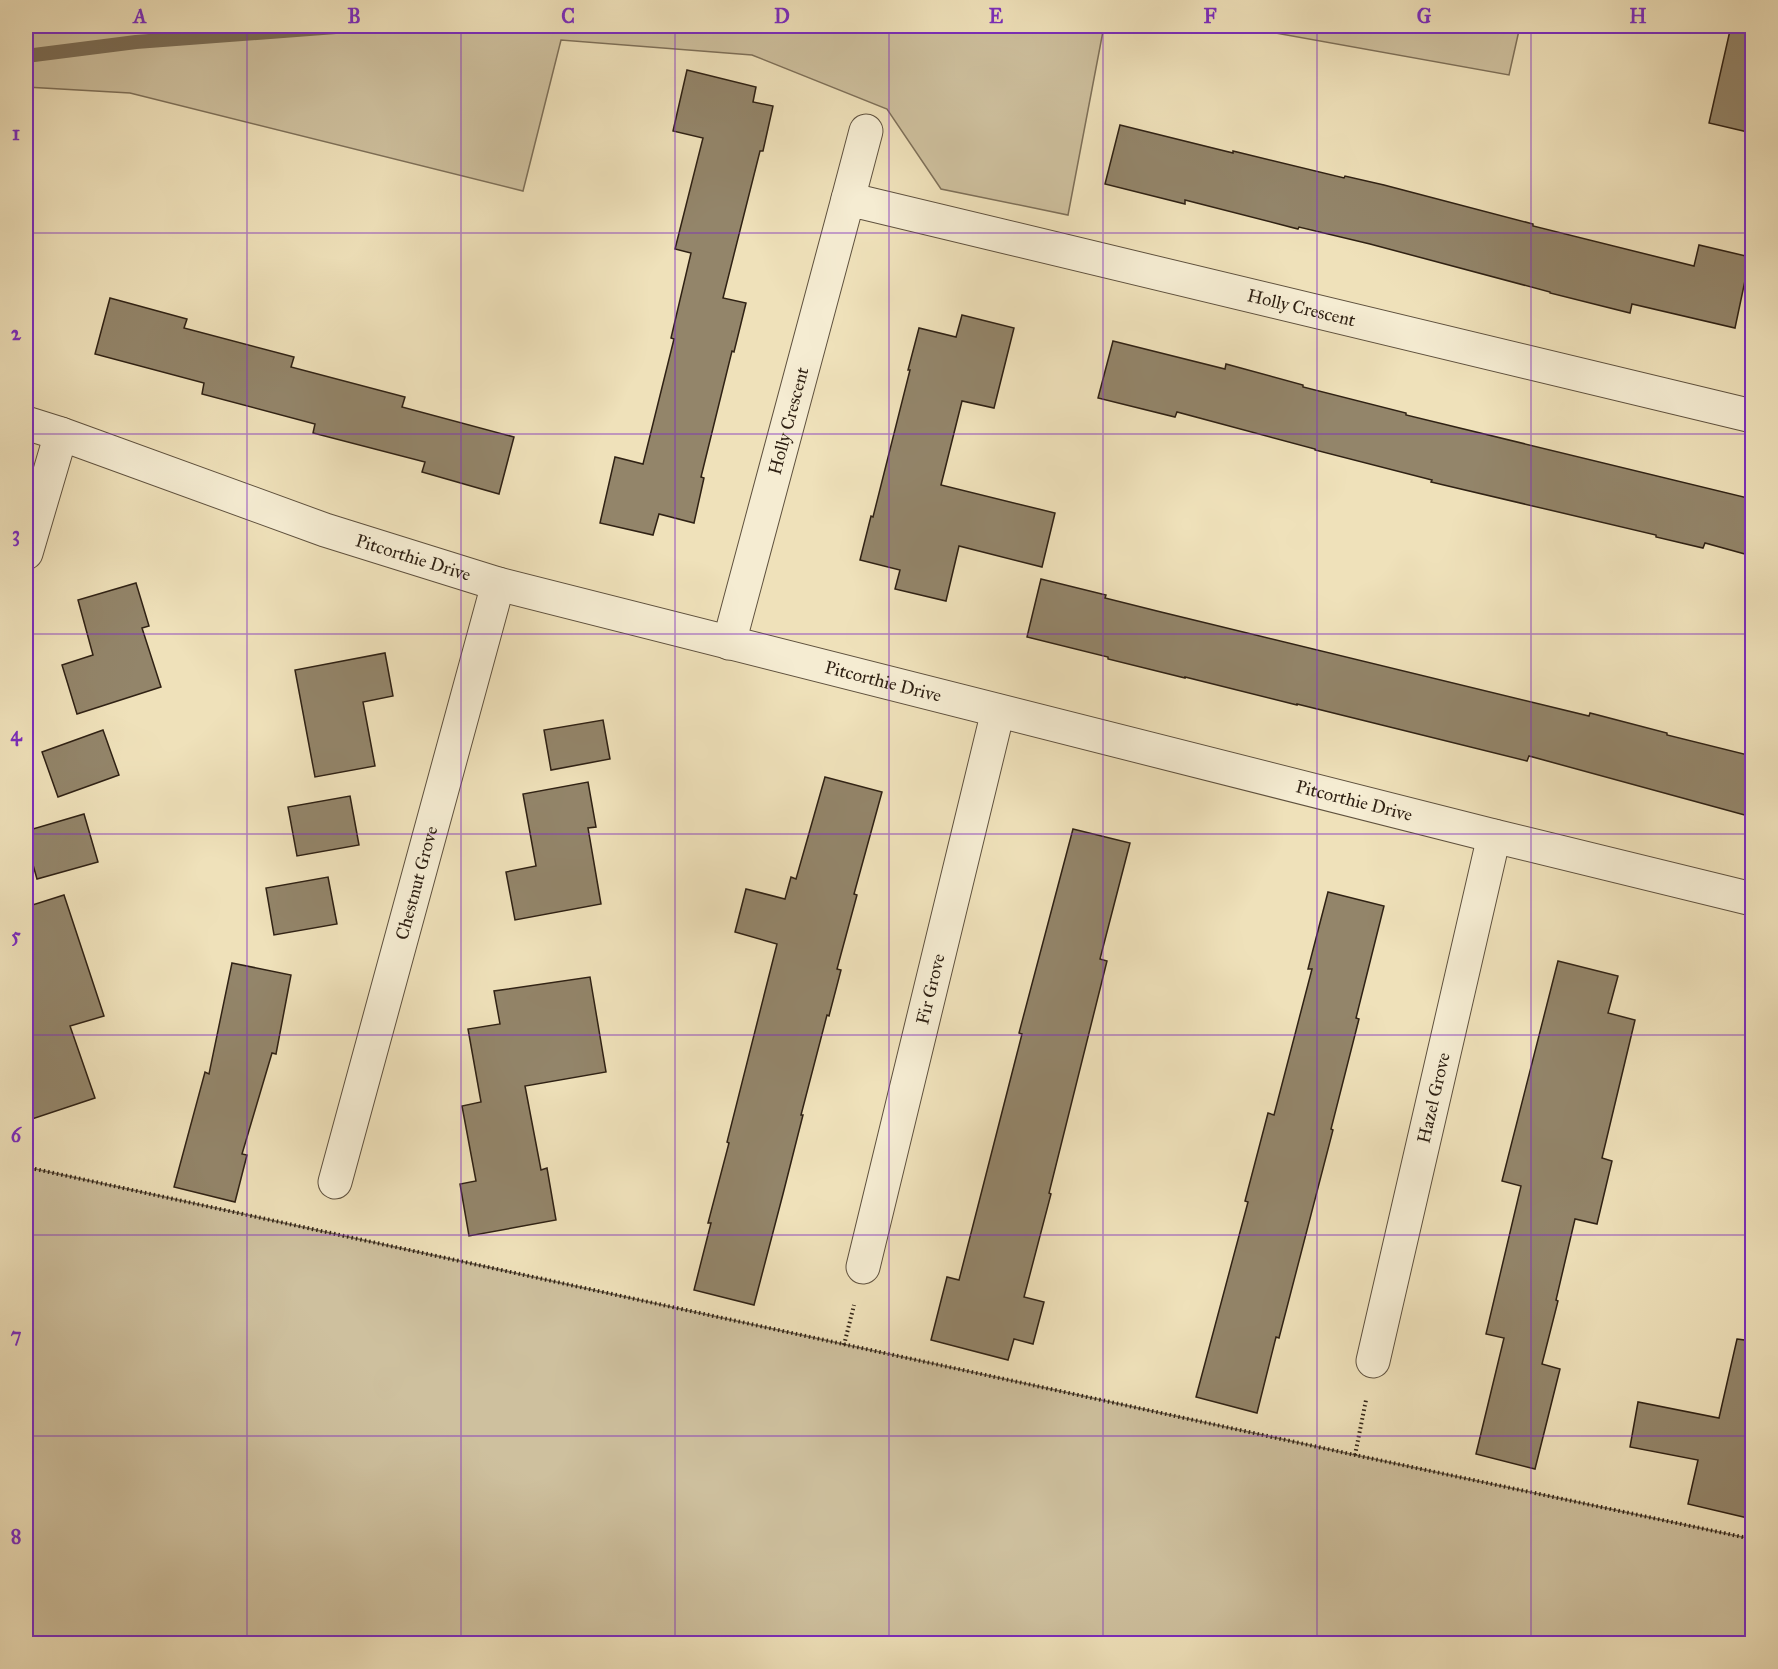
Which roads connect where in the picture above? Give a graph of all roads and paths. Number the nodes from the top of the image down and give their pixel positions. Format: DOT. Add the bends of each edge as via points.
graph roads {
  1 [pos="866,131"];
  2 [pos="848,199"];
  3 [pos="1752,416"];
  4 [pos="26,423"];
  5 [pos="61,434"];
  6 [pos="26,553"];
  7 [pos="498,584"];
  8 [pos="729,643"];
  9 [pos="998,711"];
  10 [pos="1494,836"];
  11 [pos="1752,899"];
  12 [pos="26,1167"];
  13 [pos="335,1182"];
  14 [pos="863,1267"];
  15 [pos="1373,1361"];
  16 [pos="1355,1455"];
  17 [pos="1752,1539"];
  1 -- 2 [label="street, Holly Crescent"];
  2 -- 3 [label="street, Holly Crescent"];
  2 -- 8 [label="street, Holly Crescent"];
  4 -- 5 [label="street, Pitcorthie Drive"];
  5 -- 6 [label="street"];
  5 -- 7 [label="street, Pitcorthie Drive" via="325,531"];
  7 -- 8 [label="street, Pitcorthie Drive"];
  7 -- 13 [label="street, Chestnut Grove"];
  8 -- 9 [label="street, Pitcorthie Drive"];
  9 -- 10 [label="street, Pitcorthie Drive"];
  9 -- 14 [label="street, Fir Grove"];
  10 -- 11 [label="street, Pitcorthie Drive"];
  10 -- 15 [label="street, Hazel Grove"];
  12 -- 16 [label="path"];
  15 -- 16 [label="path"];
  16 -- 17 [label="path"];
}
